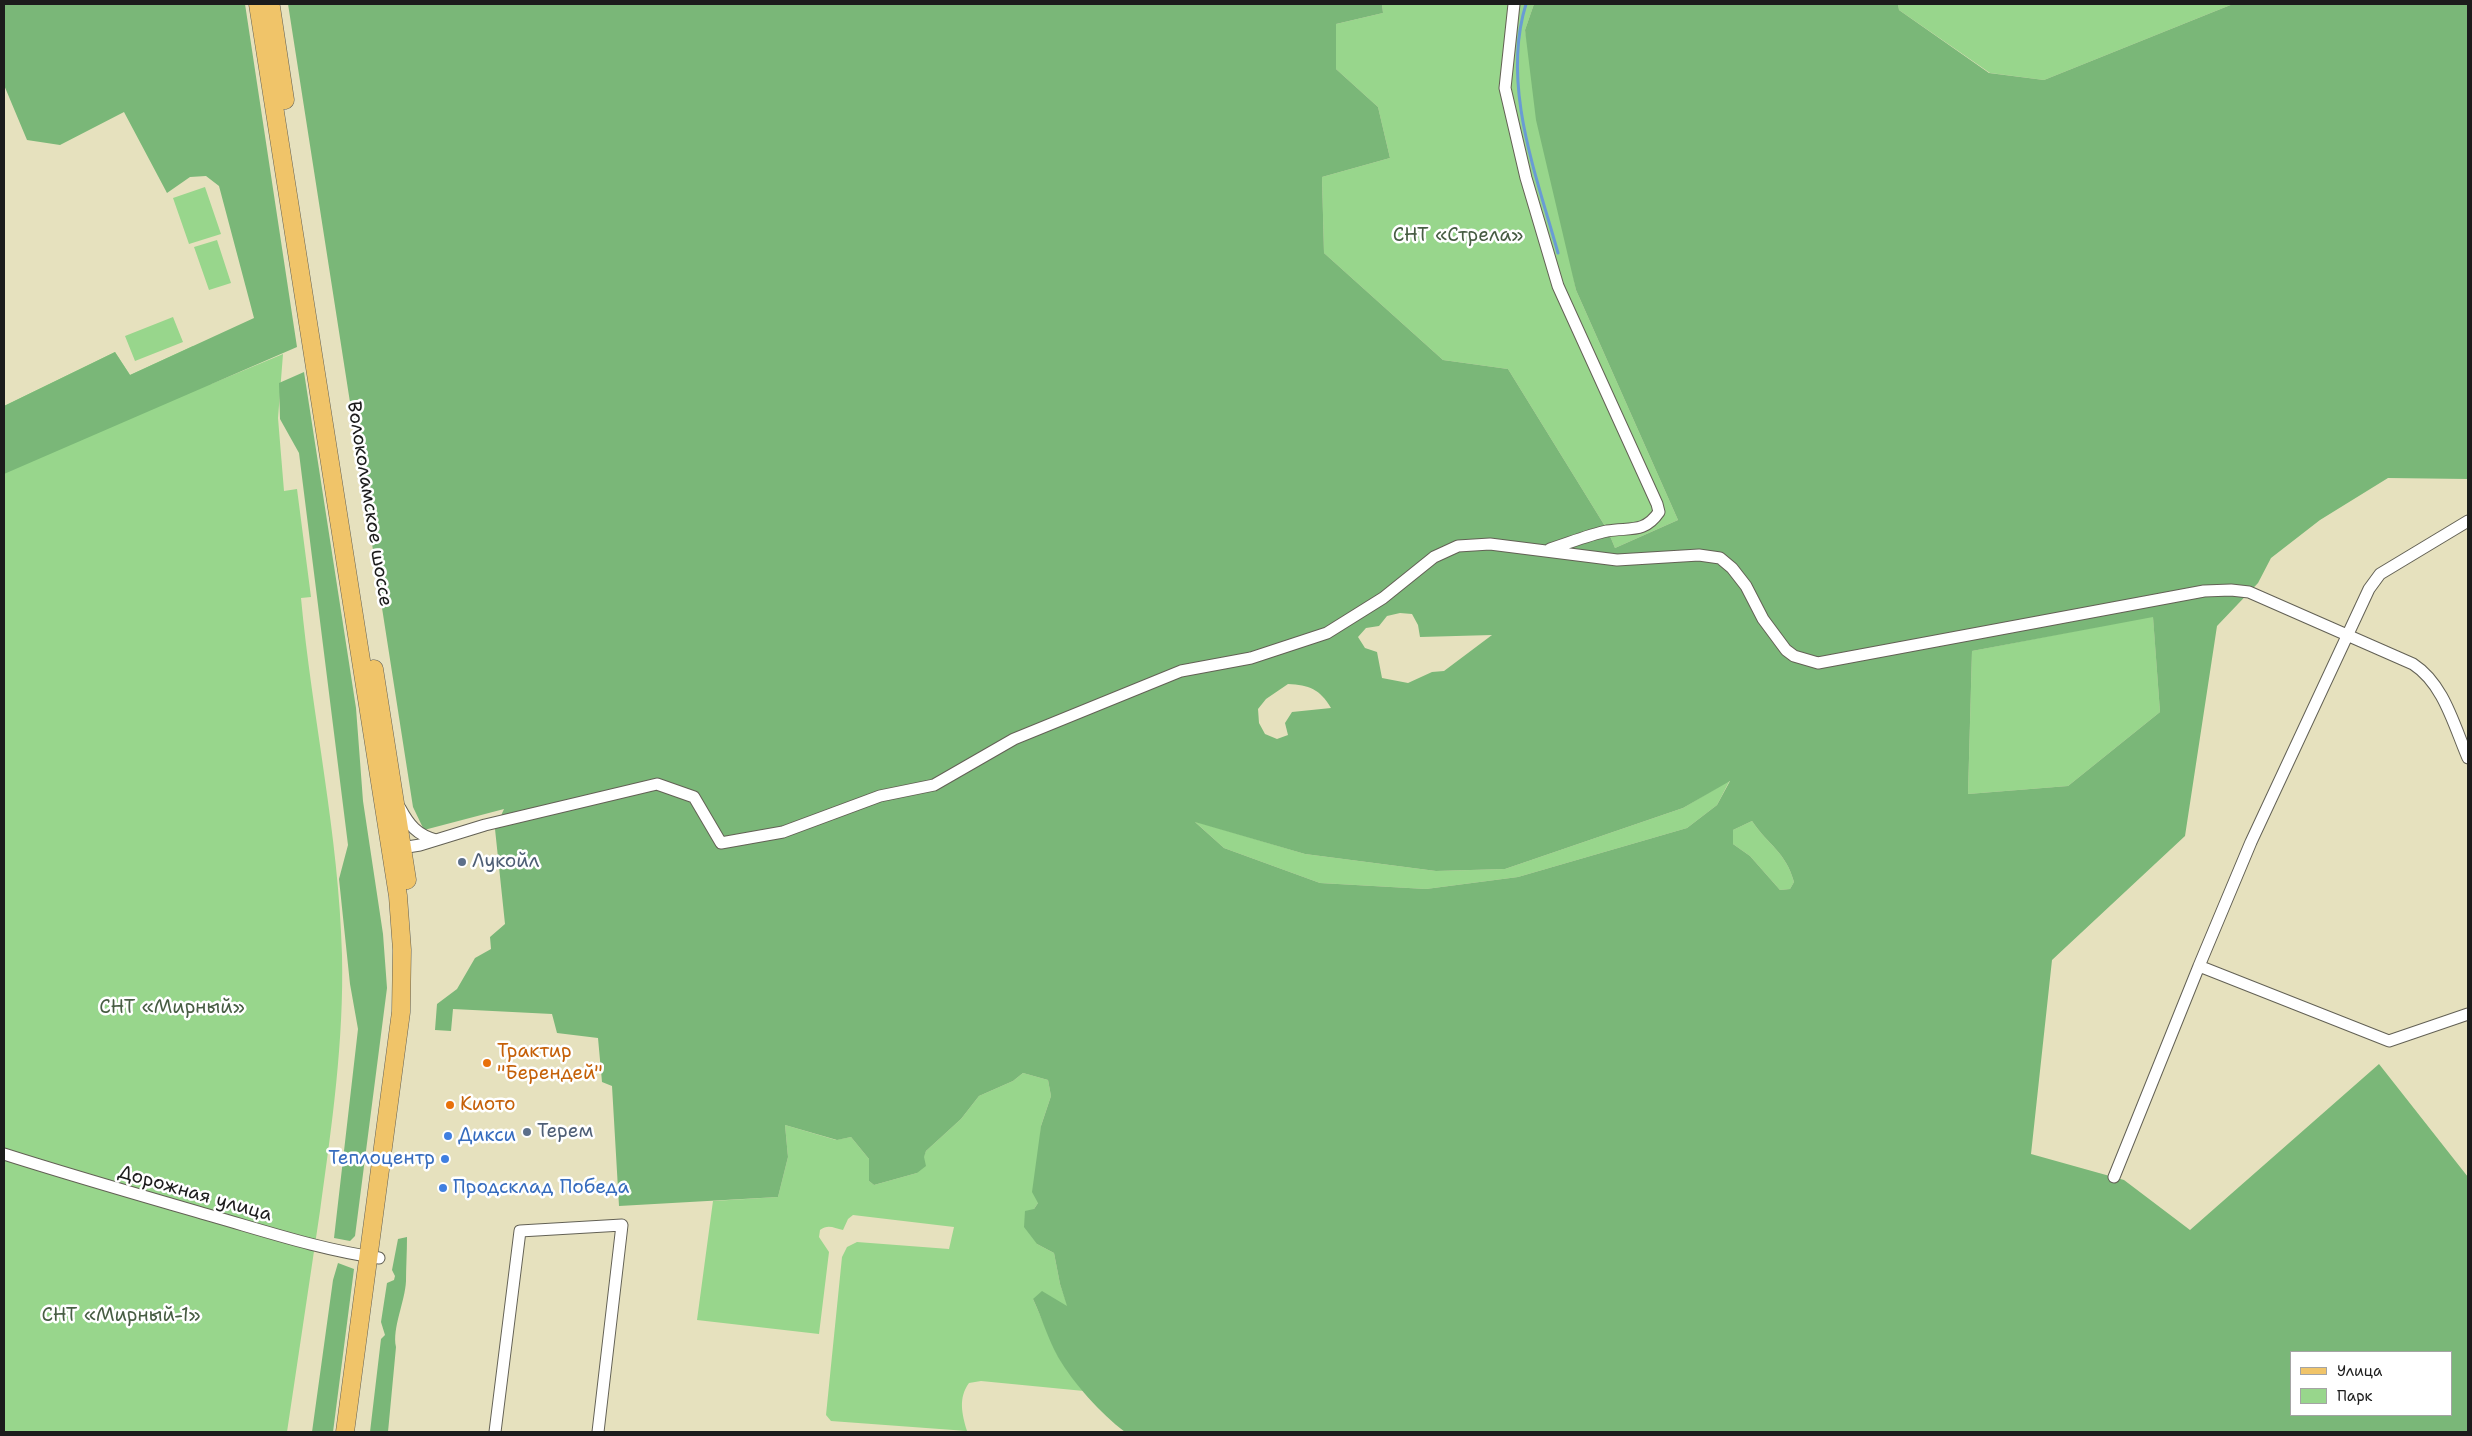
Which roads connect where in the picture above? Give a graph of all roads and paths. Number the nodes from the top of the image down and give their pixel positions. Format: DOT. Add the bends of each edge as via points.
graph roads {
  1 [pos="258,4"];
  2 [pos="270,4"];
  3 [pos="1514,4"];
  4 [pos="2468,521"];
  5 [pos="1546,550"];
  6 [pos="2346,636"];
  7 [pos="2468,758"];
  8 [pos="394,798"];
  9 [pos="436,840"];
  10 [pos="396,849"];
  11 [pos="2199,966"];
  12 [pos="2468,1014"];
  13 [pos="4,1154"];
  14 [pos="2114,1177"];
  15 [pos="373,1258"];
  16 [pos="345,1432"];
  17 [pos="356,1432"];
  18 [pos="495,1432"];
  19 [pos="598,1432"];
  1 -- 10 [label="main road, Волоколамское шоссе"];
  2 -- 8 [label="main road, Волоколамское шоссе"];
  3 -- 5 [label="street" via="1505,88 1526,178 1558,286 1659,512 1652,522 1634,530 1608,531"];
  4 -- 6 [label="street" via="2380,574"];
  5 -- 6 [label="street" via="1617,560 1699,555 1720,558 1746,586 1763,619 1786,650 1794,656 1818,663 2204,591 2249,592"];
  5 -- 9 [label="street" via="1490,544 1458,546 1434,557 1383,598 1327,633 1251,658 1181,672 1014,739 934,785 880,796 783,832 721,843 694,797 657,784 492,823"];
  6 -- 7 [label="street" via="2423,670 2443,699"];
  6 -- 11 [label="street" via="2251,842"];
  8 -- 9 [label="street" via="414,830 423,837"];
  8 -- 10 [label="main road, Волоколамское шоссе"];
  9 -- 10 [label="street"];
  10 -- 15 [label="main road, Волоколамское шоссе" via="406,1012"];
  11 -- 12 [label="street" via="2388,1041"];
  11 -- 14 [label="street"];
  13 -- 15 [label="street, Дорожная улица" via="281,1237"];
  15 -- 16 [label="main road"];
  15 -- 17 [label="main road"];
  18 -- 19 [label="street" via="520,1231 622,1225"];
}
